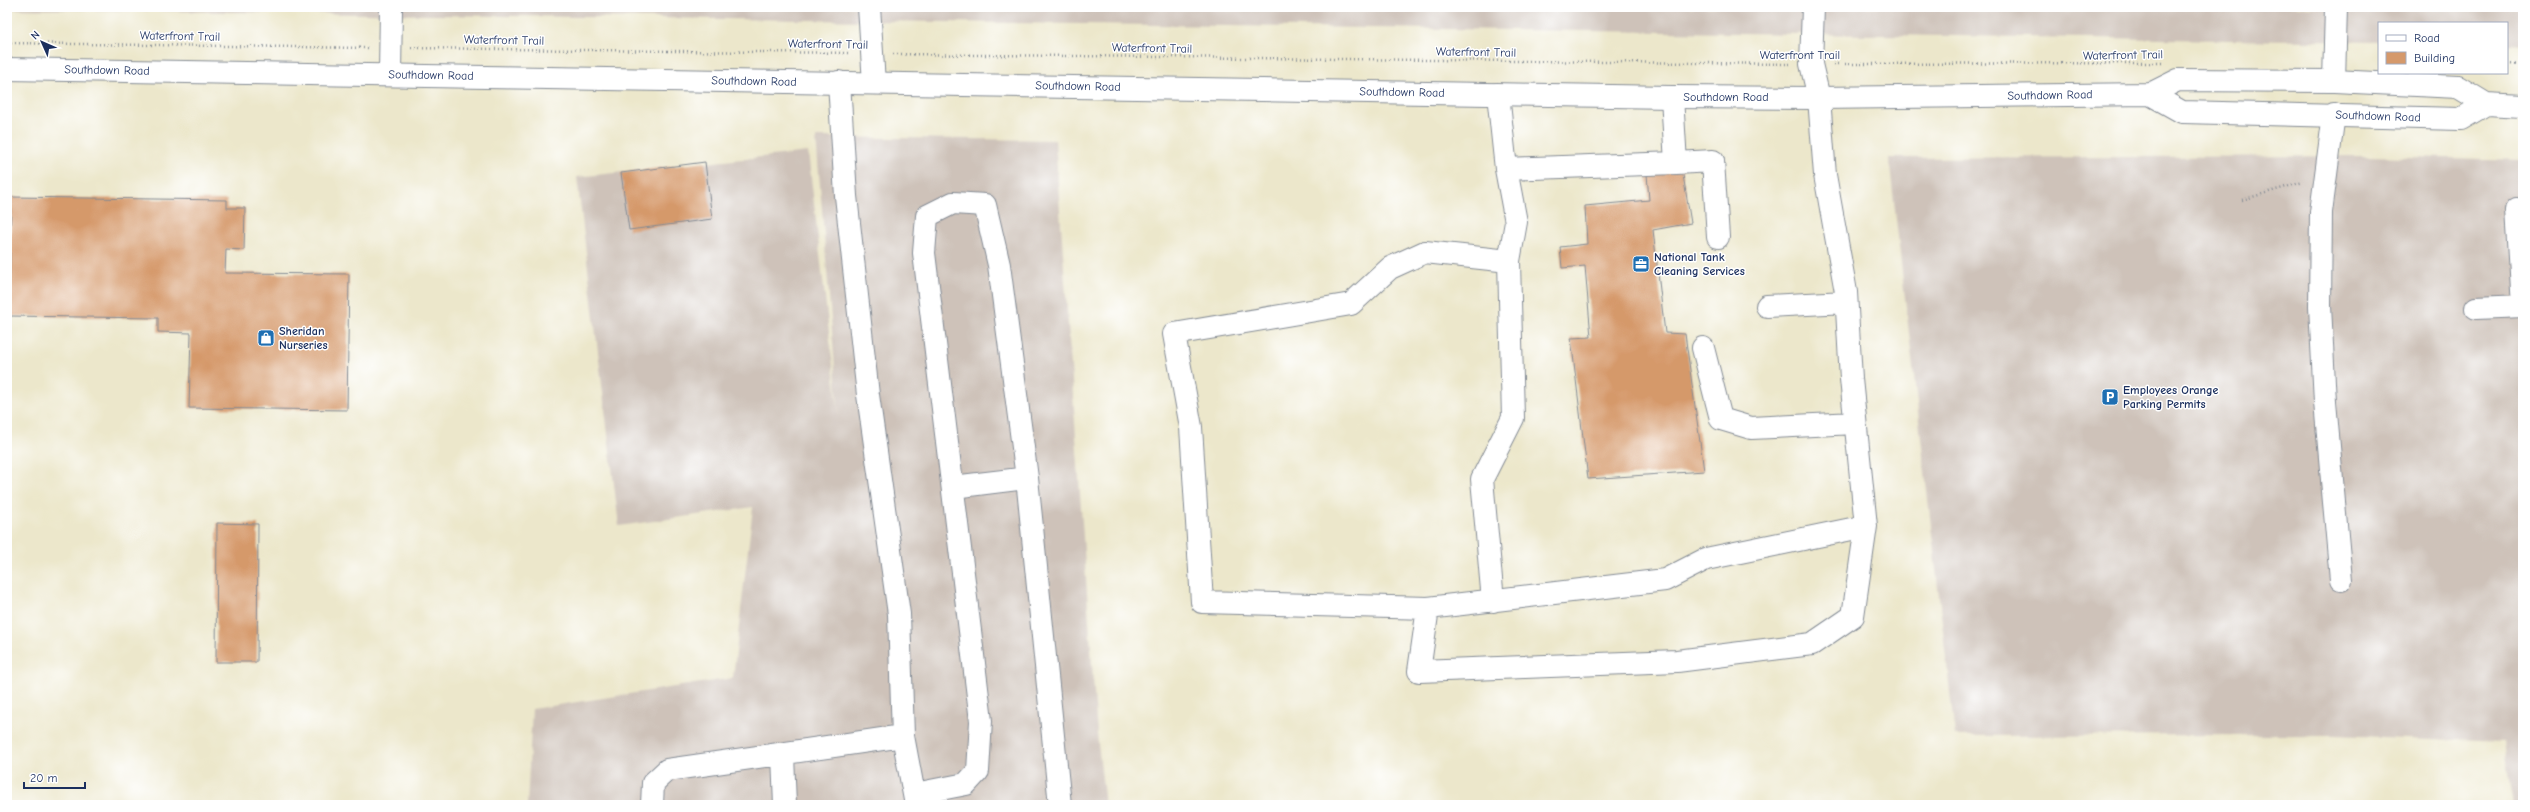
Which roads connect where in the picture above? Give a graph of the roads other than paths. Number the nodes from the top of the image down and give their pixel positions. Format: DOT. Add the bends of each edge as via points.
graph roads {
  1 [pos="391,7"];
  2 [pos="869,7"];
  3 [pos="1813,7"];
  4 [pos="2336,7"];
  5 [pos="7,69"];
  6 [pos="390,74"];
  7 [pos="2334,81"];
  8 [pos="839,82"];
  9 [pos="874,83"];
  10 [pos="1498,94"];
  11 [pos="2150,94"];
  12 [pos="1672,97"];
  13 [pos="1819,98"];
  14 [pos="2486,104"];
  15 [pos="2523,106"];
  16 [pos="2334,114"];
  17 [pos="1676,162"];
  18 [pos="1506,169"];
  19 [pos="2517,209"];
  20 [pos="1718,237"];
  21 [pos="1508,261"];
  22 [pos="1846,302"];
  23 [pos="1767,306"];
  24 [pos="2523,306"];
  25 [pos="2476,308"];
  26 [pos="1703,348"];
  27 [pos="1855,423"];
  28 [pos="1027,478"];
  29 [pos="953,487"];
  30 [pos="1866,526"];
  31 [pos="2341,580"];
  32 [pos="1493,601"];
  33 [pos="1429,608"];
  34 [pos="903,736"];
  35 [pos="783,755"];
  36 [pos="915,800"];
  37 [pos="652,805"];
  38 [pos="786,805"];
  39 [pos="1060,805"];
  1 -- 6 [label="main road"];
  2 -- 9 [label="main road"];
  3 -- 13 [label="main road" via="1811,64"];
  4 -- 7 [label="main road"];
  5 -- 6 [label="main road, Southdown Road"];
  6 -- 8 [label="main road, Southdown Road"];
  7 -- 11 [label="main road, Southdown Road" via="2178,80"];
  7 -- 14 [label="main road, Southdown Road" via="2458,86"];
  7 -- 16 [label="main road"];
  8 -- 9 [label="main road, Southdown Road"];
  8 -- 34 [label="main road" via="846,196 868,395 899,614"];
  9 -- 10 [label="main road, Southdown Road"];
  10 -- 12 [label="main road, Southdown Road"];
  10 -- 18 [label="main road"];
  11 -- 13 [label="main road, Southdown Road"];
  11 -- 16 [label="main road, Southdown Road" via="2182,112"];
  12 -- 13 [label="main road, Southdown Road"];
  12 -- 17 [label="main road"];
  13 -- 22 [label="main road" via="1825,174"];
  14 -- 15 [label="main road, Southdown Road"];
  14 -- 16 [label="main road, Southdown Road" via="2461,119"];
  16 -- 31 [label="main road" via="2321,212 2320,306 2325,402"];
  17 -- 18 [label="main road"];
  17 -- 20 [label="main road" via="1712,161"];
  18 -- 21 [label="main road" via="1516,222"];
  19 -- 24 [label="main road"];
  21 -- 32 [label="main road" via="1513,418 1482,479"];
  21 -- 33 [label="main road" via="1425,252 1390,268 1351,304 1174,334 1191,427 1202,602"];
  22 -- 23 [label="main road"];
  22 -- 27 [label="main road"];
  24 -- 25 [label="main road"];
  26 -- 27 [label="main road" via="1721,419 1751,428"];
  27 -- 30 [label="main road"];
  28 -- 29 [label="main road"];
  28 -- 29 [label="main road" via="999,265 985,205 953,203 927,216 924,253"];
  28 -- 39 [label="main road"];
  29 -- 36 [label="main road" via="981,721 978,770 966,784"];
  30 -- 32 [label="main road" via="1706,559 1665,580"];
  30 -- 33 [label="main road" via="1854,616 1812,644 1677,661 1419,671"];
  32 -- 33 [label="main road"];
  34 -- 35 [label="main road"];
  34 -- 36 [label="main road"];
  35 -- 37 [label="main road" via="667,770 653,783"];
  35 -- 38 [label="main road"];
}
